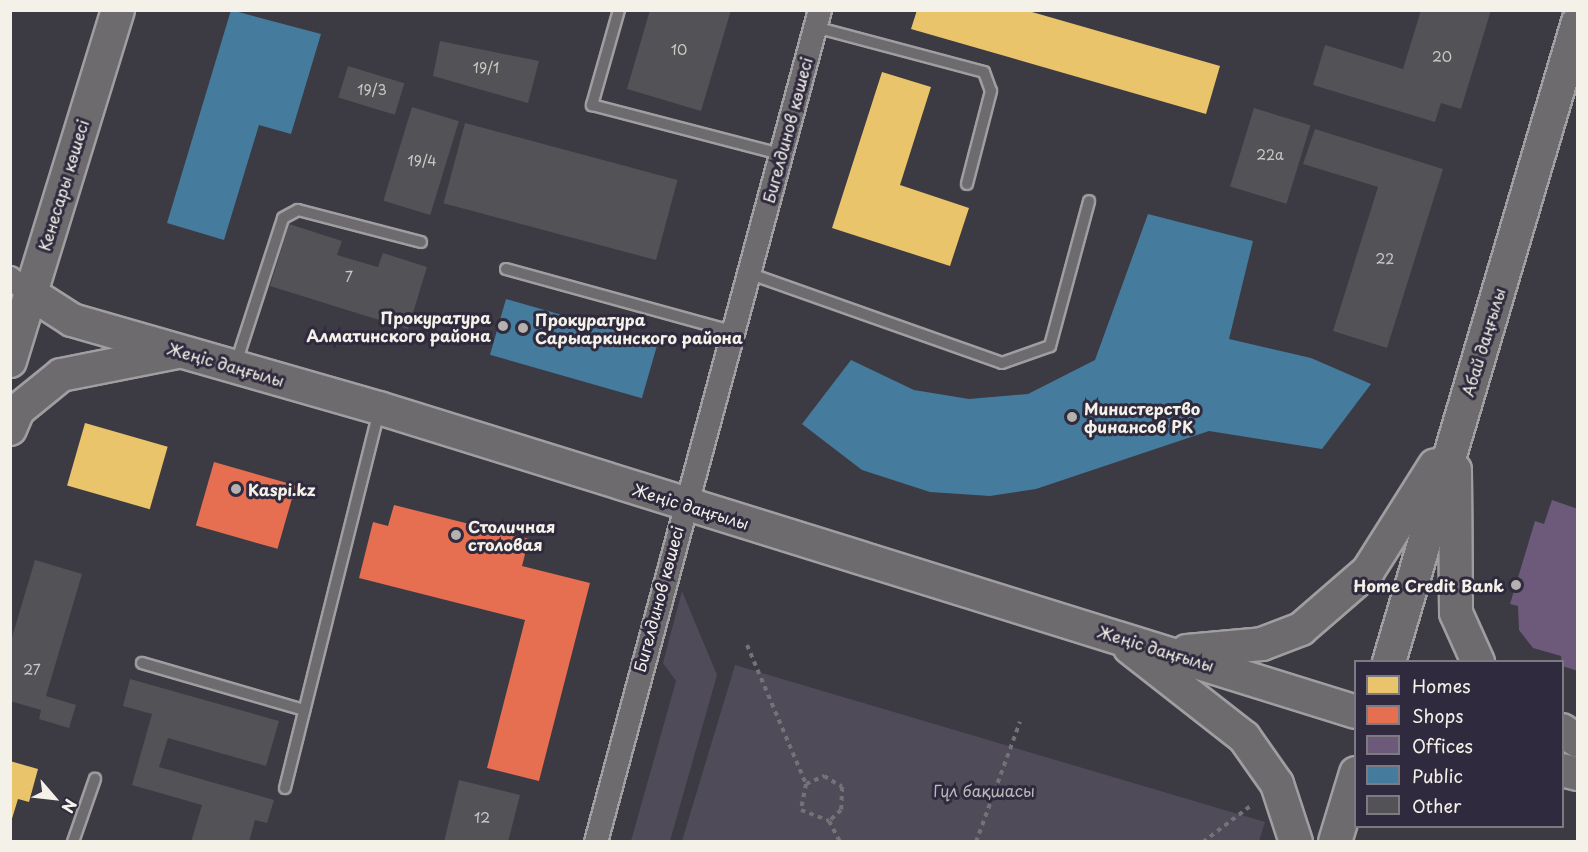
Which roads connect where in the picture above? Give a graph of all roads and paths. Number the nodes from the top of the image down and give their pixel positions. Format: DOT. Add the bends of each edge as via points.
graph roads {
  1 [pos="118,10"];
  2 [pos="619,10"];
  3 [pos="818,19"];
  4 [pos="1578,22"];
  5 [pos="780,154"];
  6 [pos="968,184"];
  7 [pos="1089,201"];
  8 [pos="421,242"];
  9 [pos="506,269"];
  10 [pos="747,273"];
  11 [pos="17,290"];
  12 [pos="731,332"];
  13 [pos="181,351"];
  14 [pos="10,361"];
  15 [pos="235,366"];
  16 [pos="380,408"];
  17 [pos="10,429"];
  18 [pos="1455,434"];
  19 [pos="684,504"];
  20 [pos="1113,635"];
  21 [pos="747,645"];
  22 [pos="1174,652"];
  23 [pos="1390,660"];
  24 [pos="1477,660"];
  25 [pos="142,663"];
  26 [pos="304,710"];
  27 [pos="1354,711"];
  28 [pos="1020,722"];
  29 [pos="1564,731"];
  30 [pos="1578,741"];
  31 [pos="95,779"];
  32 [pos="1354,780"];
  33 [pos="806,784"];
  34 [pos="285,788"];
  35 [pos="1261,798"];
  36 [pos="829,821"];
  37 [pos="73,842"];
  38 [pos="596,842"];
  39 [pos="840,842"];
  40 [pos="976,842"];
  41 [pos="1203,842"];
  42 [pos="1296,842"];
  43 [pos="1335,842"];
  1 -- 11 [label="main road, Кенесары көшесі"];
  2 -- 5 [label="lane" via="592,105"];
  3 -- 5 [label="street, Бигелдинов көшесі"];
  3 -- 6 [label="lane" via="984,72 991,91"];
  4 -- 18 [label="main road, Абай даңғылы"];
  5 -- 10 [label="street, Бигелдинов көшесі"];
  7 -- 10 [label="lane" via="1050,346 1002,363"];
  8 -- 15 [label="lane" via="298,210 283,218"];
  9 -- 12 [label="lane"];
  10 -- 12 [label="street, Бигелдинов көшесі"];
  11 -- 13 [label="main road, Жеңіс даңғылы" via="72,320"];
  11 -- 14 [label="main road, Кенесары көшесі"];
  12 -- 19 [label="street, Бигелдинов көшесі"];
  13 -- 15 [label="main road, Жеңіс даңғылы"];
  13 -- 17 [label="main road" via="61,375 18,410"];
  15 -- 16 [label="main road, Жеңіс даңғылы"];
  16 -- 19 [label="main road, Жеңіс даңғылы"];
  16 -- 26 [label="lane"];
  18 -- 22 [label="main road" via="1368,571 1301,629 1262,644"];
  18 -- 23 [label="main road, Абай даңғылы"];
  18 -- 24 [label="main road" via="1456,613"];
  19 -- 20 [label="main road, Жеңіс даңғылы"];
  19 -- 38 [label="street, Бигелдинов көшесі"];
  20 -- 22 [label="main road, Жеңіс даңғылы"];
  20 -- 42 [label="main road" via="1244,737 1277,784"];
  21 -- 33 [label="path"];
  22 -- 27 [label="main road, Жеңіс даңғылы"];
  25 -- 26 [label="lane"];
  26 -- 34 [label="lane"];
  28 -- 40 [label="path"];
  29 -- 30 [label="main road"];
  31 -- 37 [label="lane"];
  32 -- 43 [label="main road"];
  33 -- 36 [label="path" via="801,810"];
  33 -- 36 [label="path" via="824,776 842,787 841,810"];
  35 -- 41 [label="path"];
  36 -- 39 [label="path"];
}
